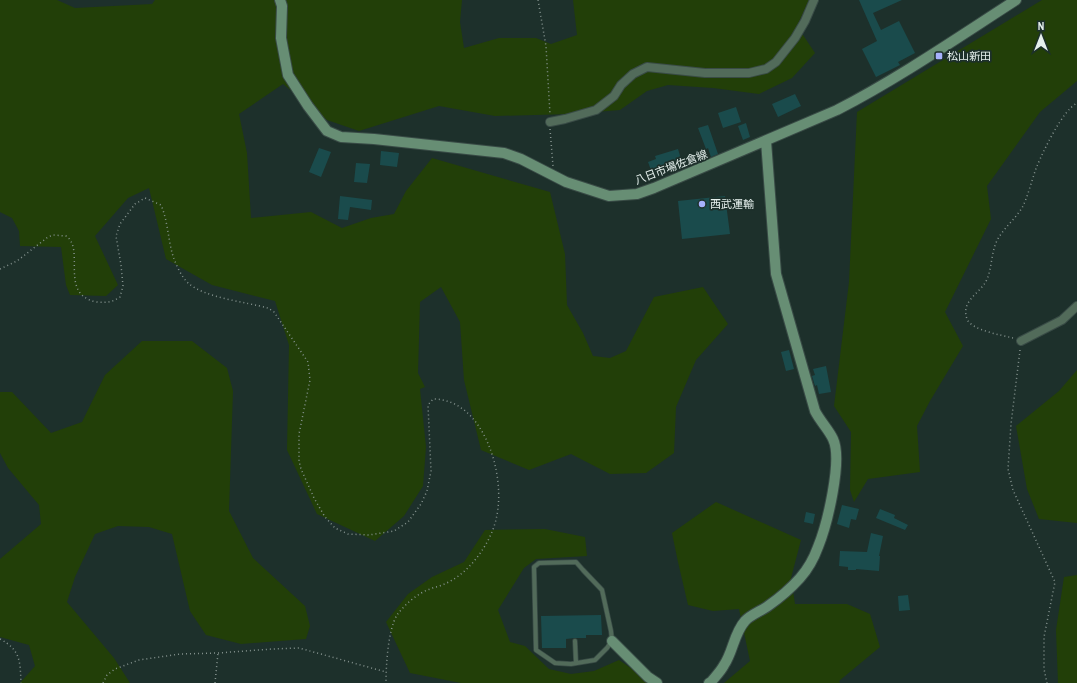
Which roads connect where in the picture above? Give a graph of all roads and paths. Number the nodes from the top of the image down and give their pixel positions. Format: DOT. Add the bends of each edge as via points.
graph roads {
  1 [pos="280,0"];
  2 [pos="538,0"];
  3 [pos="814,0"];
  4 [pos="1016,0"];
  5 [pos="1077,103"];
  6 [pos="550,122"];
  7 [pos="766,141"];
  8 [pos="553,175"];
  9 [pos="0,269"];
  10 [pos="1077,306"];
  11 [pos="1021,341"];
  12 [pos="0,638"];
  13 [pos="575,641"];
  14 [pos="612,641"];
  15 [pos="218,653"];
  16 [pos="576,663"];
  17 [pos="386,672"];
  18 [pos="21,683"];
  19 [pos="103,683"];
  20 [pos="215,683"];
  21 [pos="386,683"];
  22 [pos="657,683"];
  23 [pos="709,683"];
  24 [pos="1047,683"];
  1 -- 8 [label="main road, 八日市場佐倉線" via="281,38 288,75 327,131 340,137 504,153"];
  2 -- 6 [label="path" via="546,46"];
  3 -- 6 [label="street" via="795,38 776,62 766,69 749,73 705,73 647,67 633,74 614,96 596,110"];
  4 -- 7 [label="main road, 八日市場佐倉線" via="859,99"];
  5 -- 11 [label="path" via="1062,117 1057,126 1037,166 1022,207 998,238 985,283 967,303 965,310 967,320 976,328"];
  6 -- 8 [label="path"];
  7 -- 8 [label="main road, 八日市場佐倉線" via="637,194 609,196 586,190"];
  7 -- 23 [label="main road" via="776,274 814,411 833,439 836,468 824,531 810,564 799,579 740,627 724,665"];
  9 -- 17 [label="path" via="17,261 48,237 66,236 73,243 74,274 81,293 92,301 114,301 120,297 123,286 116,236 120,224 135,204 145,198 161,205 173,256 188,283 213,295 268,308 274,312 308,362 310,380 299,434 299,461 324,517 336,528 348,534 394,532 408,522 427,491 431,471 428,405 433,399 442,399 454,403 467,413 487,440 494,457 498,481 498,508 493,532 484,549 464,572 417,595 397,615 389,641"];
  10 -- 11 [label="street" via="1062,320"];
  11 -- 24 [label="path" via="1008,469 1013,490 1055,582 1044,637 1044,669"];
  12 -- 18 [label="path" via="16,652 20,662"];
  13 -- 16 [label="lane"];
  14 -- 16 [label="lane" via="594,660"];
  14 -- 16 [label="lane" via="602,590 576,562 539,563 534,567 536,650 555,663"];
  14 -- 22 [label="main road"];
  15 -- 17 [label="path" via="299,648"];
  15 -- 19 [label="path" via="180,654 139,660 115,669 107,675"];
  15 -- 20 [label="path"];
  17 -- 21 [label="path"];
}
